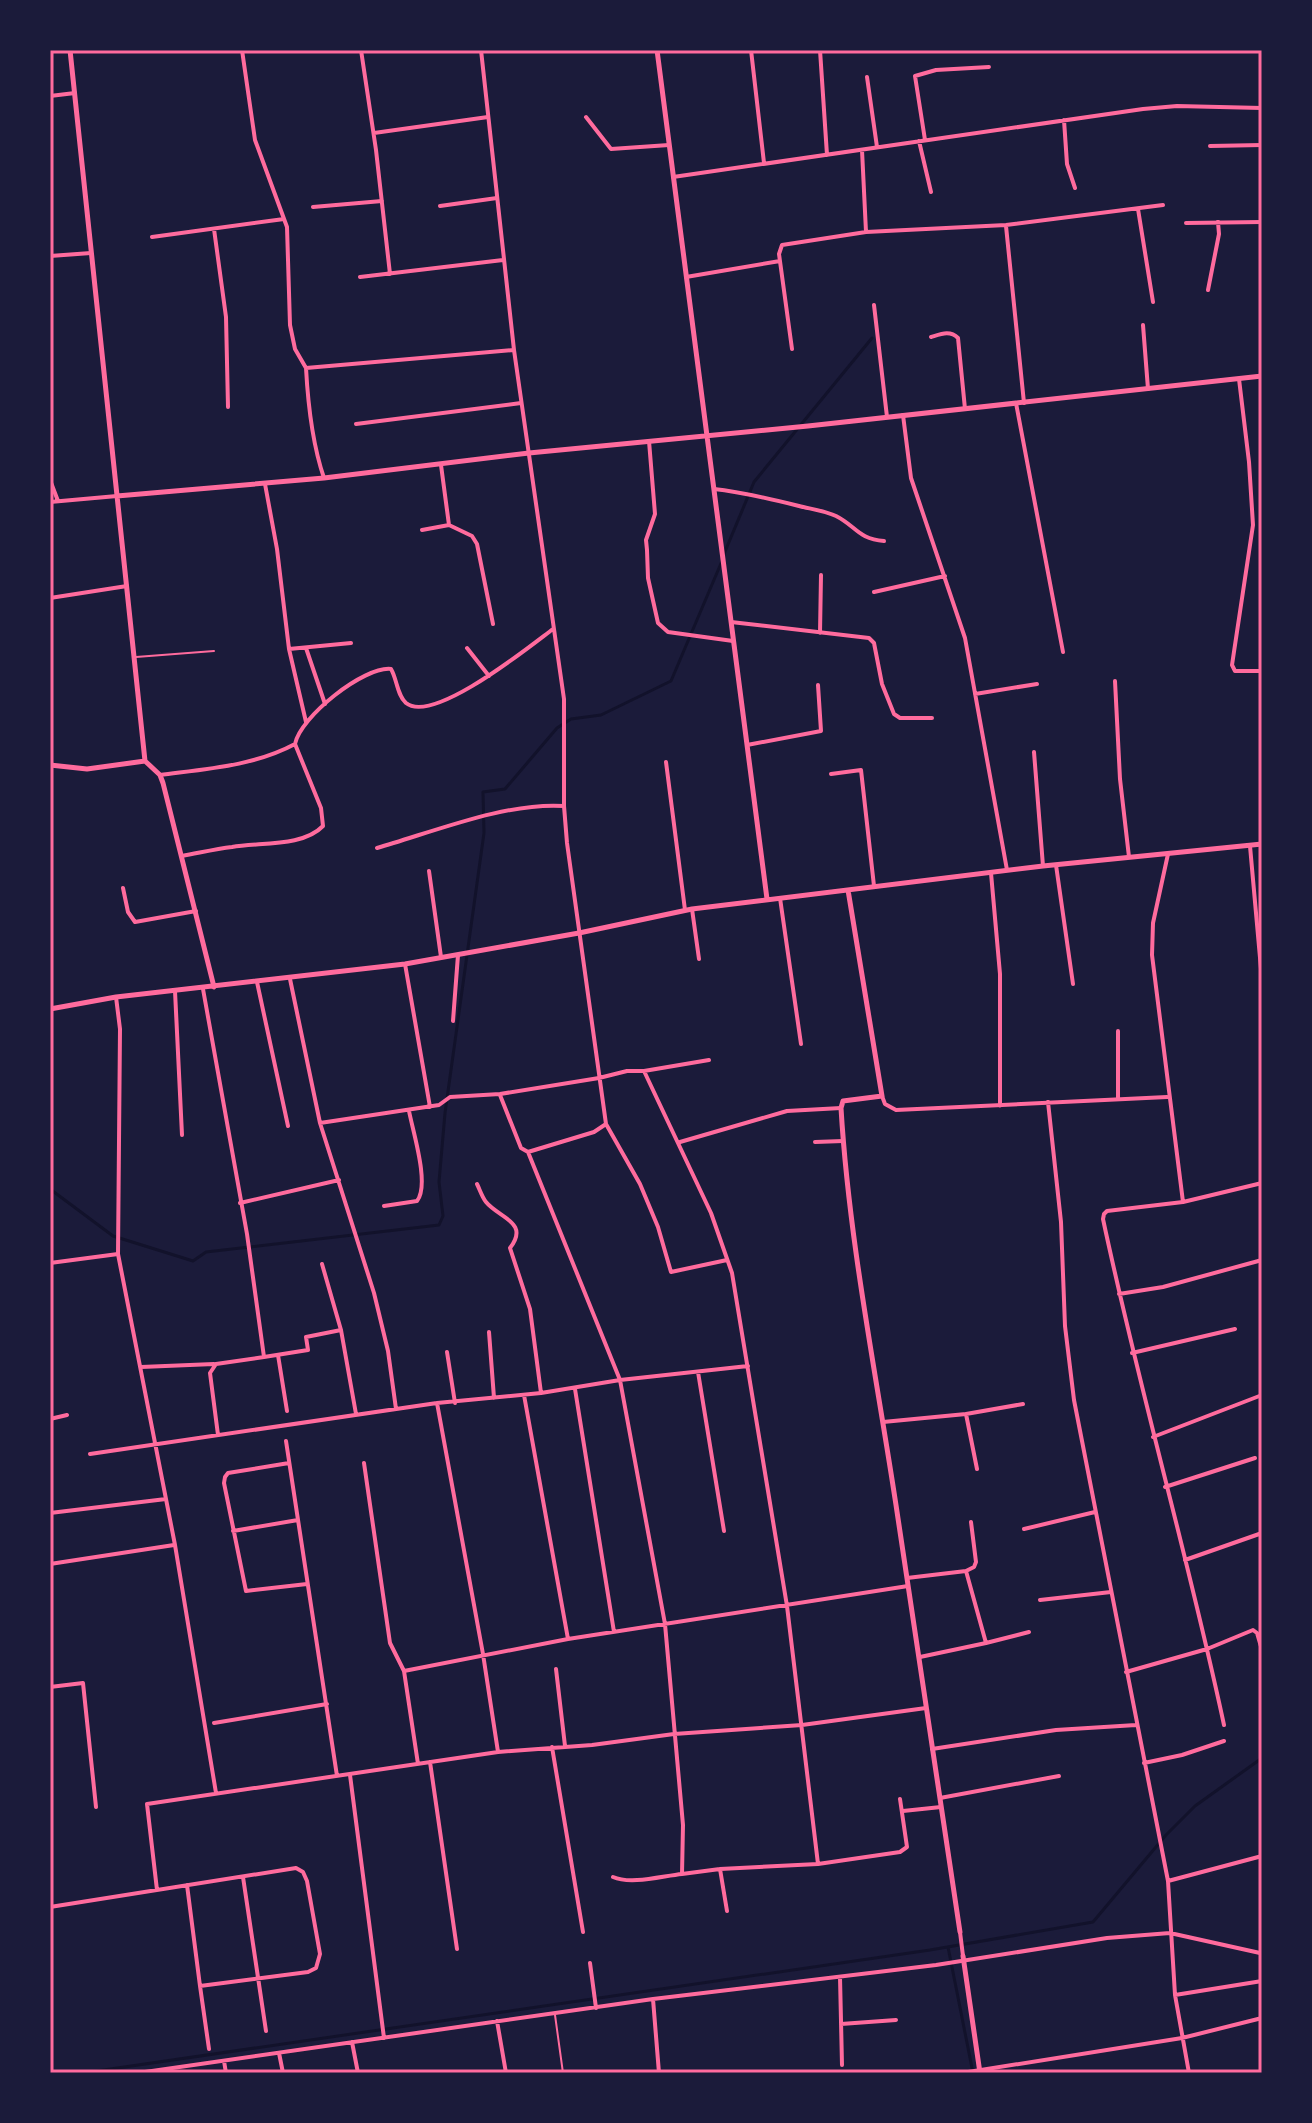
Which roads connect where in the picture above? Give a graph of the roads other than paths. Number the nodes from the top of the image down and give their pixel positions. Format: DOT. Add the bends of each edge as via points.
graph roads {
  1 [pos="70,50"];
  2 [pos="242,50"];
  3 [pos="361,50"];
  4 [pos="481,50"];
  5 [pos="657,50"];
  6 [pos="751,50"];
  7 [pos="820,50"];
  8 [pos="989,67"];
  9 [pos="867,77"];
  10 [pos="75,93"];
  11 [pos="50,96"];
  12 [pos="1262,108"];
  13 [pos="488,117"];
  14 [pos="586,117"];
  15 [pos="1064,120"];
  16 [pos="374,133"];
  17 [pos="922,140"];
  18 [pos="669,145"];
  19 [pos="1262,145"];
  20 [pos="1210,146"];
  21 [pos="877,147"];
  22 [pos="862,149"];
  23 [pos="827,155"];
  24 [pos="764,164"];
  25 [pos="673,177"];
  26 [pos="1075,188"];
  27 [pos="931,192"];
  28 [pos="497,198"];
  29 [pos="382,201"];
  30 [pos="1163,205"];
  31 [pos="440,206"];
  32 [pos="313,207"];
  33 [pos="1138,209"];
  34 [pos="284,219"];
  35 [pos="1218,221"];
  36 [pos="1262,222"];
  37 [pos="1186,223"];
  38 [pos="1006,225"];
  39 [pos="214,229"];
  40 [pos="866,232"];
  41 [pos="152,237"];
  42 [pos="92,253"];
  43 [pos="50,256"];
  44 [pos="503,260"];
  45 [pos="780,261"];
  46 [pos="390,274"];
  47 [pos="360,277"];
  48 [pos="686,277"];
  49 [pos="1208,290"];
  50 [pos="1153,302"];
  51 [pos="874,305"];
  52 [pos="1143,325"];
  53 [pos="931,337"];
  54 [pos="792,349"];
  55 [pos="514,350"];
  56 [pos="306,368"];
  57 [pos="1262,376"];
  58 [pos="1239,379"];
  59 [pos="1148,389"];
  60 [pos="522,402"];
  61 [pos="1016,403"];
  62 [pos="1024,403"];
  63 [pos="228,407"];
  64 [pos="965,409"];
  65 [pos="903,415"];
  66 [pos="887,417"];
  67 [pos="356,424"];
  68 [pos="707,435"];
  69 [pos="649,441"];
  70 [pos="529,453"];
  71 [pos="441,465"];
  72 [pos="324,478"];
  73 [pos="50,480"];
  74 [pos="265,483"];
  75 [pos="713,489"];
  76 [pos="117,496"];
  77 [pos="58,501"];
  78 [pos="50,502"];
  79 [pos="449,525"];
  80 [pos="422,530"];
  81 [pos="884,541"];
  82 [pos="821,575"];
  83 [pos="945,576"];
  84 [pos="127,586"];
  85 [pos="874,592"];
  86 [pos="50,598"];
  87 [pos="731,622"];
  88 [pos="493,624"];
  89 [pos="553,629"];
  90 [pos="820,633"];
  91 [pos="733,641"];
  92 [pos="351,643"];
  93 [pos="306,648"];
  94 [pos="467,648"];
  95 [pos="289,649"];
  96 [pos="214,651"];
  97 [pos="1063,652"];
  98 [pos="134,657"];
  99 [pos="1262,671"];
  100 [pos="489,676"];
  101 [pos="1115,681"];
  102 [pos="1037,684"];
  103 [pos="818,685"];
  104 [pos="975,694"];
  105 [pos="325,704"];
  106 [pos="932,718"];
  107 [pos="306,722"];
  108 [pos="295,744"];
  109 [pos="747,745"];
  110 [pos="1034,752"];
  111 [pos="145,761"];
  112 [pos="666,762"];
  113 [pos="50,765"];
  114 [pos="831,774"];
  115 [pos="160,775"];
  116 [pos="564,806"];
  117 [pos="1262,844"];
  118 [pos="1250,846"];
  119 [pos="377,848"];
  120 [pos="1168,854"];
  121 [pos="182,856"];
  122 [pos="1129,857"];
  123 [pos="1056,865"];
  124 [pos="1043,866"];
  125 [pos="1007,870"];
  126 [pos="429,871"];
  127 [pos="991,872"];
  128 [pos="874,886"];
  129 [pos="123,888"];
  130 [pos="848,890"];
  131 [pos="780,898"];
  132 [pos="767,899"];
  133 [pos="689,909"];
  134 [pos="196,911"];
  135 [pos="579,933"];
  136 [pos="460,954"];
  137 [pos="441,957"];
  138 [pos="699,959"];
  139 [pos="405,964"];
  140 [pos="290,979"];
  141 [pos="1262,980"];
  142 [pos="257,982"];
  143 [pos="1073,984"];
  144 [pos="214,987"];
  145 [pos="203,989"];
  146 [pos="175,991"];
  147 [pos="116,997"];
  148 [pos="50,1009"];
  149 [pos="453,1021"];
  150 [pos="1118,1031"];
  151 [pos="801,1044"];
  152 [pos="709,1060"];
  153 [pos="644,1071"];
  154 [pos="599,1078"];
  155 [pos="500,1094"];
  156 [pos="882,1096"];
  157 [pos="1168,1096"];
  158 [pos="1118,1099"];
  159 [pos="1048,1102"];
  160 [pos="1000,1106"];
  161 [pos="430,1107"];
  162 [pos="841,1108"];
  163 [pos="409,1111"];
  164 [pos="320,1123"];
  165 [pos="606,1124"];
  166 [pos="288,1126"];
  167 [pos="182,1135"];
  168 [pos="843,1141"];
  169 [pos="679,1142"];
  170 [pos="815,1142"];
  171 [pos="528,1152"];
  172 [pos="340,1180"];
  173 [pos="1262,1183"];
  174 [pos="477,1184"];
  175 [pos="1183,1202"];
  176 [pos="240,1203"];
  177 [pos="384,1206"];
  178 [pos="118,1254"];
  179 [pos="727,1260"];
  180 [pos="1262,1260"];
  181 [pos="50,1263"];
  182 [pos="322,1264"];
  183 [pos="1119,1294"];
  184 [pos="1235,1329"];
  185 [pos="341,1330"];
  186 [pos="489,1332"];
  187 [pos="447,1352"];
  188 [pos="1132,1353"];
  189 [pos="278,1355"];
  190 [pos="264,1357"];
  191 [pos="216,1364"];
  192 [pos="748,1366"];
  193 [pos="141,1367"];
  194 [pos="698,1372"];
  195 [pos="620,1380"];
  196 [pos="575,1389"];
  197 [pos="541,1393"];
  198 [pos="524,1395"];
  199 [pos="1262,1395"];
  200 [pos="494,1398"];
  201 [pos="437,1403"];
  202 [pos="455,1403"];
  203 [pos="1023,1404"];
  204 [pos="396,1409"];
  205 [pos="287,1411"];
  206 [pos="356,1414"];
  207 [pos="966,1414"];
  208 [pos="67,1415"];
  209 [pos="50,1419"];
  210 [pos="881,1422"];
  211 [pos="218,1435"];
  212 [pos="1153,1437"];
  213 [pos="286,1441"];
  214 [pos="156,1444"];
  215 [pos="90,1454"];
  216 [pos="1255,1458"];
  217 [pos="289,1463"];
  218 [pos="364,1463"];
  219 [pos="977,1469"];
  220 [pos="1165,1487"];
  221 [pos="166,1499"];
  222 [pos="1095,1512"];
  223 [pos="50,1513"];
  224 [pos="298,1520"];
  225 [pos="971,1522"];
  226 [pos="1024,1529"];
  227 [pos="233,1531"];
  228 [pos="724,1531"];
  229 [pos="1262,1533"];
  230 [pos="175,1545"];
  231 [pos="1185,1560"];
  232 [pos="50,1564"];
  233 [pos="966,1571"];
  234 [pos="907,1578"];
  235 [pos="308,1584"];
  236 [pos="908,1586"];
  237 [pos="1111,1592"];
  238 [pos="1040,1600"];
  239 [pos="787,1606"];
  240 [pos="665,1624"];
  241 [pos="615,1632"];
  242 [pos="1029,1632"];
  243 [pos="568,1639"];
  244 [pos="986,1643"];
  245 [pos="1207,1649"];
  246 [pos="1262,1650"];
  247 [pos="483,1654"];
  248 [pos="919,1657"];
  249 [pos="556,1669"];
  250 [pos="404,1671"];
  251 [pos="1126,1672"];
  252 [pos="50,1687"];
  253 [pos="327,1704"];
  254 [pos="926,1708"];
  255 [pos="214,1723"];
  256 [pos="802,1725"];
  257 [pos="1136,1725"];
  258 [pos="1224,1725"];
  259 [pos="674,1734"];
  260 [pos="1224,1741"];
  261 [pos="565,1746"];
  262 [pos="552,1747"];
  263 [pos="932,1749"];
  264 [pos="498,1752"];
  265 [pos="430,1762"];
  266 [pos="1144,1763"];
  267 [pos="418,1764"];
  268 [pos="350,1775"];
  269 [pos="337,1776"];
  270 [pos="1059,1776"];
  271 [pos="216,1793"];
  272 [pos="940,1798"];
  273 [pos="900,1799"];
  274 [pos="96,1807"];
  275 [pos="941,1807"];
  276 [pos="903,1811"];
  277 [pos="1262,1856"];
  278 [pos="818,1864"];
  279 [pos="720,1869"];
  280 [pos="682,1874"];
  281 [pos="243,1877"];
  282 [pos="613,1877"];
  283 [pos="1168,1881"];
  284 [pos="187,1885"];
  285 [pos="157,1890"];
  286 [pos="50,1907"];
  287 [pos="727,1911"];
  288 [pos="583,1932"];
  289 [pos="960,1932"];
  290 [pos="1170,1933"];
  291 [pos="457,1949"];
  292 [pos="1260,1953"];
  293 [pos="964,1958"];
  294 [pos="590,1963"];
  295 [pos="259,1977"];
  296 [pos="840,1977"];
  297 [pos="1262,1981"];
  298 [pos="200,1986"];
  299 [pos="1175,1995"];
  300 [pos="653,1999"];
  301 [pos="596,2008"];
  302 [pos="555,2013"];
  303 [pos="1262,2018"];
  304 [pos="896,2020"];
  305 [pos="497,2021"];
  306 [pos="841,2024"];
  307 [pos="266,2031"];
  308 [pos="384,2038"];
  309 [pos="1182,2038"];
  310 [pos="352,2042"];
  311 [pos="209,2049"];
  312 [pos="279,2053"];
  313 [pos="224,2061"];
  314 [pos="842,2065"];
  315 [pos="980,2072"];
  316 [pos="138,2073"];
  317 [pos="226,2073"];
  318 [pos="283,2073"];
  319 [pos="358,2073"];
  320 [pos="506,2073"];
  321 [pos="563,2073"];
  322 [pos="659,2073"];
  323 [pos="964,2073"];
  324 [pos="1189,2073"];
  1 -- 10 [label="street"];
  2 -- 34 [label="street" via="255,140"];
  3 -- 16 [label="street"];
  4 -- 13 [label="street"];
  5 -- 18 [label="street"];
  6 -- 24 [label="street"];
  7 -- 23 [label="street"];
  8 -- 17 [label="street" via="915,76"];
  9 -- 21 [label="street"];
  10 -- 11 [label="street"];
  10 -- 42 [label="street"];
  12 -- 15 [label="street" via="1177,106"];
  13 -- 16 [label="street"];
  13 -- 28 [label="street"];
  14 -- 18 [label="street" via="611,149"];
  15 -- 17 [label="street"];
  15 -- 26 [label="street" via="1067,164"];
  16 -- 29 [label="street"];
  17 -- 21 [label="street"];
  17 -- 27 [label="street"];
  18 -- 25 [label="street"];
  19 -- 20 [label="street"];
  21 -- 22 [label="street"];
  22 -- 23 [label="street"];
  22 -- 40 [label="street"];
  23 -- 24 [label="street"];
  24 -- 25 [label="street"];
  25 -- 48 [label="street"];
  28 -- 31 [label="street"];
  28 -- 44 [label="street"];
  29 -- 32 [label="street"];
  29 -- 46 [label="street"];
  30 -- 33 [label="street"];
  33 -- 38 [label="street"];
  33 -- 50 [label="street"];
  34 -- 39 [label="street"];
  34 -- 56 [label="street" via="290,325"];
  35 -- 36 [label="street"];
  35 -- 37 [label="street"];
  35 -- 49 [label="street"];
  38 -- 40 [label="street"];
  38 -- 62 [label="street"];
  39 -- 41 [label="street"];
  39 -- 63 [label="street" via="226,317"];
  40 -- 45 [label="street" via="782,245"];
  42 -- 43 [label="street"];
  42 -- 76 [label="street"];
  44 -- 46 [label="street"];
  44 -- 55 [label="street"];
  45 -- 48 [label="street"];
  45 -- 54 [label="street"];
  46 -- 47 [label="street"];
  48 -- 68 [label="street"];
  51 -- 66 [label="street"];
  52 -- 59 [label="street"];
  53 -- 64 [label="street" via="945,333 958,338"];
  55 -- 56 [label="street"];
  55 -- 60 [label="street"];
  56 -- 72 [label="street" via="308,406"];
  57 -- 58 [label="street"];
  58 -- 59 [label="street"];
  58 -- 99 [label="street" via="1253,525 1232,665 1241,673"];
  59 -- 62 [label="street"];
  60 -- 67 [label="street"];
  60 -- 70 [label="street"];
  61 -- 62 [label="street"];
  61 -- 64 [label="street"];
  61 -- 97 [label="street"];
  64 -- 65 [label="street"];
  65 -- 66 [label="street"];
  65 -- 83 [label="street" via="911,478"];
  66 -- 68 [label="street"];
  68 -- 69 [label="street"];
  68 -- 75 [label="street"];
  69 -- 70 [label="street"];
  69 -- 91 [label="street" via="655,514 646,540 658,623 668,632"];
  70 -- 71 [label="street"];
  70 -- 89 [label="street"];
  71 -- 72 [label="street"];
  71 -- 79 [label="street"];
  72 -- 74 [label="street"];
  73 -- 77 [label="street"];
  74 -- 76 [label="street"];
  74 -- 95 [label="street"];
  75 -- 81 [label="street" via="834,515 859,535"];
  75 -- 87 [label="street"];
  76 -- 77 [label="street"];
  76 -- 84 [label="street"];
  77 -- 78 [label="street"];
  79 -- 80 [label="street"];
  79 -- 88 [label="street" via="477,544"];
  82 -- 90 [label="street"];
  83 -- 85 [label="street"];
  83 -- 104 [label="street" via="965,638"];
  84 -- 86 [label="street"];
  84 -- 98 [label="street"];
  87 -- 90 [label="street"];
  87 -- 91 [label="street"];
  89 -- 100 [label="street"];
  89 -- 116 [label="street" via="564,716"];
  90 -- 106 [label="street" via="872,639 894,714"];
  91 -- 109 [label="street"];
  92 -- 93 [label="street"];
  93 -- 95 [label="street"];
  93 -- 105 [label="street"];
  94 -- 100 [label="street"];
  95 -- 107 [label="street"];
  96 -- 98 [label="lane"];
  98 -- 111 [label="street"];
  100 -- 105 [label="street" via="456,695 416,707 402,699 395,676 386,668"];
  101 -- 122 [label="street"];
  102 -- 104 [label="street"];
  103 -- 109 [label="street" via="821,731"];
  104 -- 125 [label="street"];
  105 -- 107 [label="street"];
  107 -- 108 [label="street"];
  108 -- 115 [label="street" via="263,758"];
  108 -- 121 [label="street" via="321,808 323,826 316,833"];
  109 -- 132 [label="street"];
  110 -- 124 [label="street"];
  111 -- 113 [label="street" via="87,769"];
  111 -- 115 [label="street"];
  112 -- 133 [label="street"];
  114 -- 128 [label="street" via="861,770"];
  115 -- 121 [label="street"];
  116 -- 119 [label="street" via="492,813"];
  116 -- 135 [label="street"];
  117 -- 118 [label="street"];
  118 -- 120 [label="street"];
  118 -- 141 [label="street"];
  120 -- 122 [label="street"];
  120 -- 157 [label="street" via="1152,944"];
  121 -- 134 [label="street"];
  122 -- 123 [label="street"];
  123 -- 124 [label="street"];
  123 -- 143 [label="street"];
  124 -- 125 [label="street"];
  125 -- 127 [label="street"];
  126 -- 137 [label="street"];
  127 -- 128 [label="street"];
  127 -- 160 [label="street" via="1000,974"];
  128 -- 130 [label="street"];
  129 -- 134 [label="street" via="135,922"];
  130 -- 131 [label="street"];
  130 -- 156 [label="street"];
  131 -- 132 [label="street"];
  131 -- 151 [label="street"];
  132 -- 133 [label="street"];
  133 -- 135 [label="street"];
  133 -- 138 [label="street"];
  134 -- 144 [label="street"];
  135 -- 136 [label="street"];
  135 -- 154 [label="street"];
  136 -- 137 [label="street"];
  136 -- 149 [label="street"];
  137 -- 139 [label="street"];
  139 -- 140 [label="street"];
  139 -- 161 [label="street"];
  140 -- 142 [label="street"];
  140 -- 164 [label="street"];
  142 -- 144 [label="street"];
  142 -- 166 [label="street"];
  144 -- 145 [label="street"];
  145 -- 146 [label="street"];
  145 -- 176 [label="street"];
  146 -- 147 [label="street"];
  146 -- 167 [label="street"];
  147 -- 148 [label="street"];
  147 -- 178 [label="street"];
  150 -- 158 [label="street"];
  152 -- 153 [label="street"];
  153 -- 154 [label="street"];
  153 -- 169 [label="street"];
  154 -- 155 [label="street"];
  154 -- 165 [label="street"];
  155 -- 161 [label="street" via="450,1097"];
  155 -- 171 [label="street" via="521,1148"];
  156 -- 160 [label="street" via="896,1110"];
  156 -- 162 [label="street" via="843,1101"];
  157 -- 158 [label="street"];
  157 -- 175 [label="street"];
  158 -- 159 [label="street"];
  159 -- 160 [label="street"];
  159 -- 222 [label="street" via="1065,1326"];
  161 -- 163 [label="street"];
  162 -- 168 [label="street"];
  162 -- 169 [label="street" via="787,1111"];
  163 -- 164 [label="street"];
  163 -- 177 [label="street" via="422,1193 418,1201"];
  164 -- 172 [label="street"];
  165 -- 171 [label="street"];
  165 -- 179 [label="street" via="640,1184 671,1272"];
  168 -- 170 [label="street"];
  168 -- 210 [label="street"];
  169 -- 179 [label="street"];
  171 -- 195 [label="street"];
  172 -- 176 [label="street"];
  172 -- 204 [label="street" via="374,1293"];
  173 -- 175 [label="street"];
  174 -- 197 [label="street" via="485,1202 516,1230 510,1248 530,1309"];
  175 -- 183 [label="street" via="1105,1212"];
  176 -- 190 [label="street"];
  178 -- 181 [label="street"];
  178 -- 193 [label="street"];
  179 -- 192 [label="street"];
  180 -- 183 [label="street"];
  182 -- 185 [label="street"];
  183 -- 188 [label="street"];
  184 -- 188 [label="street"];
  185 -- 189 [label="street" via="306,1337 308,1350"];
  185 -- 206 [label="street"];
  186 -- 200 [label="street"];
  187 -- 202 [label="street"];
  188 -- 212 [label="street"];
  189 -- 190 [label="street"];
  189 -- 205 [label="street"];
  190 -- 191 [label="street"];
  191 -- 193 [label="street"];
  191 -- 211 [label="street" via="210,1373"];
  192 -- 194 [label="street"];
  192 -- 239 [label="street"];
  193 -- 214 [label="street"];
  194 -- 195 [label="street"];
  194 -- 228 [label="street"];
  195 -- 196 [label="street"];
  195 -- 240 [label="street"];
  196 -- 197 [label="street"];
  196 -- 241 [label="street"];
  197 -- 198 [label="street"];
  198 -- 200 [label="street"];
  198 -- 243 [label="street"];
  199 -- 212 [label="street"];
  200 -- 202 [label="street"];
  201 -- 202 [label="street"];
  201 -- 204 [label="street"];
  201 -- 247 [label="street"];
  203 -- 207 [label="street"];
  204 -- 206 [label="street"];
  206 -- 211 [label="street"];
  207 -- 210 [label="street"];
  207 -- 219 [label="street"];
  208 -- 209 [label="street"];
  210 -- 234 [label="street"];
  211 -- 214 [label="street"];
  212 -- 220 [label="street"];
  213 -- 217 [label="street"];
  214 -- 215 [label="street"];
  214 -- 221 [label="street"];
  216 -- 220 [label="street"];
  217 -- 224 [label="street"];
  217 -- 227 [label="street" via="228,1473"];
  218 -- 250 [label="street" via="390,1643"];
  220 -- 231 [label="street"];
  221 -- 223 [label="street"];
  221 -- 230 [label="street"];
  222 -- 226 [label="street"];
  222 -- 237 [label="street"];
  224 -- 227 [label="street"];
  224 -- 235 [label="street"];
  225 -- 233 [label="street" via="976,1562"];
  227 -- 235 [label="street" via="246,1591"];
  229 -- 231 [label="street"];
  230 -- 232 [label="street"];
  230 -- 271 [label="street"];
  231 -- 245 [label="street"];
  233 -- 234 [label="street"];
  233 -- 244 [label="street"];
  234 -- 236 [label="street"];
  235 -- 253 [label="street"];
  236 -- 239 [label="street"];
  236 -- 248 [label="street"];
  237 -- 238 [label="street"];
  237 -- 251 [label="street"];
  239 -- 240 [label="street"];
  239 -- 256 [label="street"];
  240 -- 241 [label="street"];
  240 -- 259 [label="street"];
  241 -- 243 [label="street"];
  242 -- 244 [label="street"];
  243 -- 247 [label="street"];
  244 -- 248 [label="street"];
  245 -- 246 [label="street" via="1253,1630"];
  245 -- 251 [label="street"];
  245 -- 258 [label="street"];
  247 -- 250 [label="street"];
  247 -- 264 [label="street"];
  248 -- 254 [label="street"];
  249 -- 261 [label="street"];
  250 -- 267 [label="street"];
  251 -- 257 [label="street"];
  252 -- 274 [label="street" via="83,1683"];
  253 -- 255 [label="street"];
  253 -- 269 [label="street"];
  254 -- 256 [label="street"];
  254 -- 263 [label="street"];
  256 -- 259 [label="street"];
  256 -- 278 [label="street"];
  257 -- 263 [label="street" via="1056,1730"];
  257 -- 266 [label="street"];
  259 -- 261 [label="street"];
  259 -- 280 [label="street"];
  260 -- 266 [label="street"];
  261 -- 262 [label="street"];
  262 -- 264 [label="street"];
  262 -- 288 [label="street"];
  263 -- 272 [label="street"];
  264 -- 265 [label="street"];
  265 -- 267 [label="street"];
  265 -- 291 [label="street"];
  266 -- 283 [label="street"];
  267 -- 268 [label="street"];
  268 -- 269 [label="street"];
  268 -- 308 [label="street"];
  269 -- 271 [label="street"];
  270 -- 272 [label="street"];
  271 -- 285 [label="street" via="147,1804"];
  272 -- 275 [label="street"];
  273 -- 276 [label="street"];
  275 -- 276 [label="street"];
  275 -- 289 [label="street"];
  276 -- 278 [label="street" via="907,1847 900,1852"];
  277 -- 283 [label="street"];
  278 -- 279 [label="street"];
  279 -- 280 [label="street"];
  279 -- 287 [label="street"];
  280 -- 282 [label="street"];
  281 -- 284 [label="street"];
  281 -- 295 [label="street"];
  281 -- 295 [label="street" via="296,1868 303,1872 320,1954 316,1968 308,1972"];
  283 -- 290 [label="street"];
  284 -- 285 [label="street"];
  284 -- 298 [label="street"];
  285 -- 286 [label="street"];
  289 -- 293 [label="street"];
  290 -- 292 [label="street"];
  290 -- 293 [label="street"];
  290 -- 299 [label="street"];
  293 -- 296 [label="street"];
  293 -- 315 [label="street"];
  294 -- 301 [label="street"];
  295 -- 298 [label="street"];
  295 -- 307 [label="street"];
  296 -- 300 [label="street"];
  296 -- 306 [label="street"];
  297 -- 299 [label="street"];
  298 -- 311 [label="street"];
  299 -- 309 [label="street"];
  300 -- 301 [label="street"];
  300 -- 322 [label="street"];
  301 -- 302 [label="street"];
  302 -- 305 [label="street"];
  302 -- 321 [label="lane"];
  303 -- 309 [label="street"];
  304 -- 306 [label="street"];
  305 -- 308 [label="street"];
  305 -- 320 [label="street"];
  306 -- 314 [label="street"];
  308 -- 310 [label="street"];
  309 -- 315 [label="street"];
  309 -- 324 [label="street"];
  310 -- 312 [label="street"];
  310 -- 319 [label="street"];
  312 -- 313 [label="street"];
  312 -- 318 [label="street"];
  313 -- 316 [label="street"];
  313 -- 317 [label="street"];
  315 -- 323 [label="street"];
}
